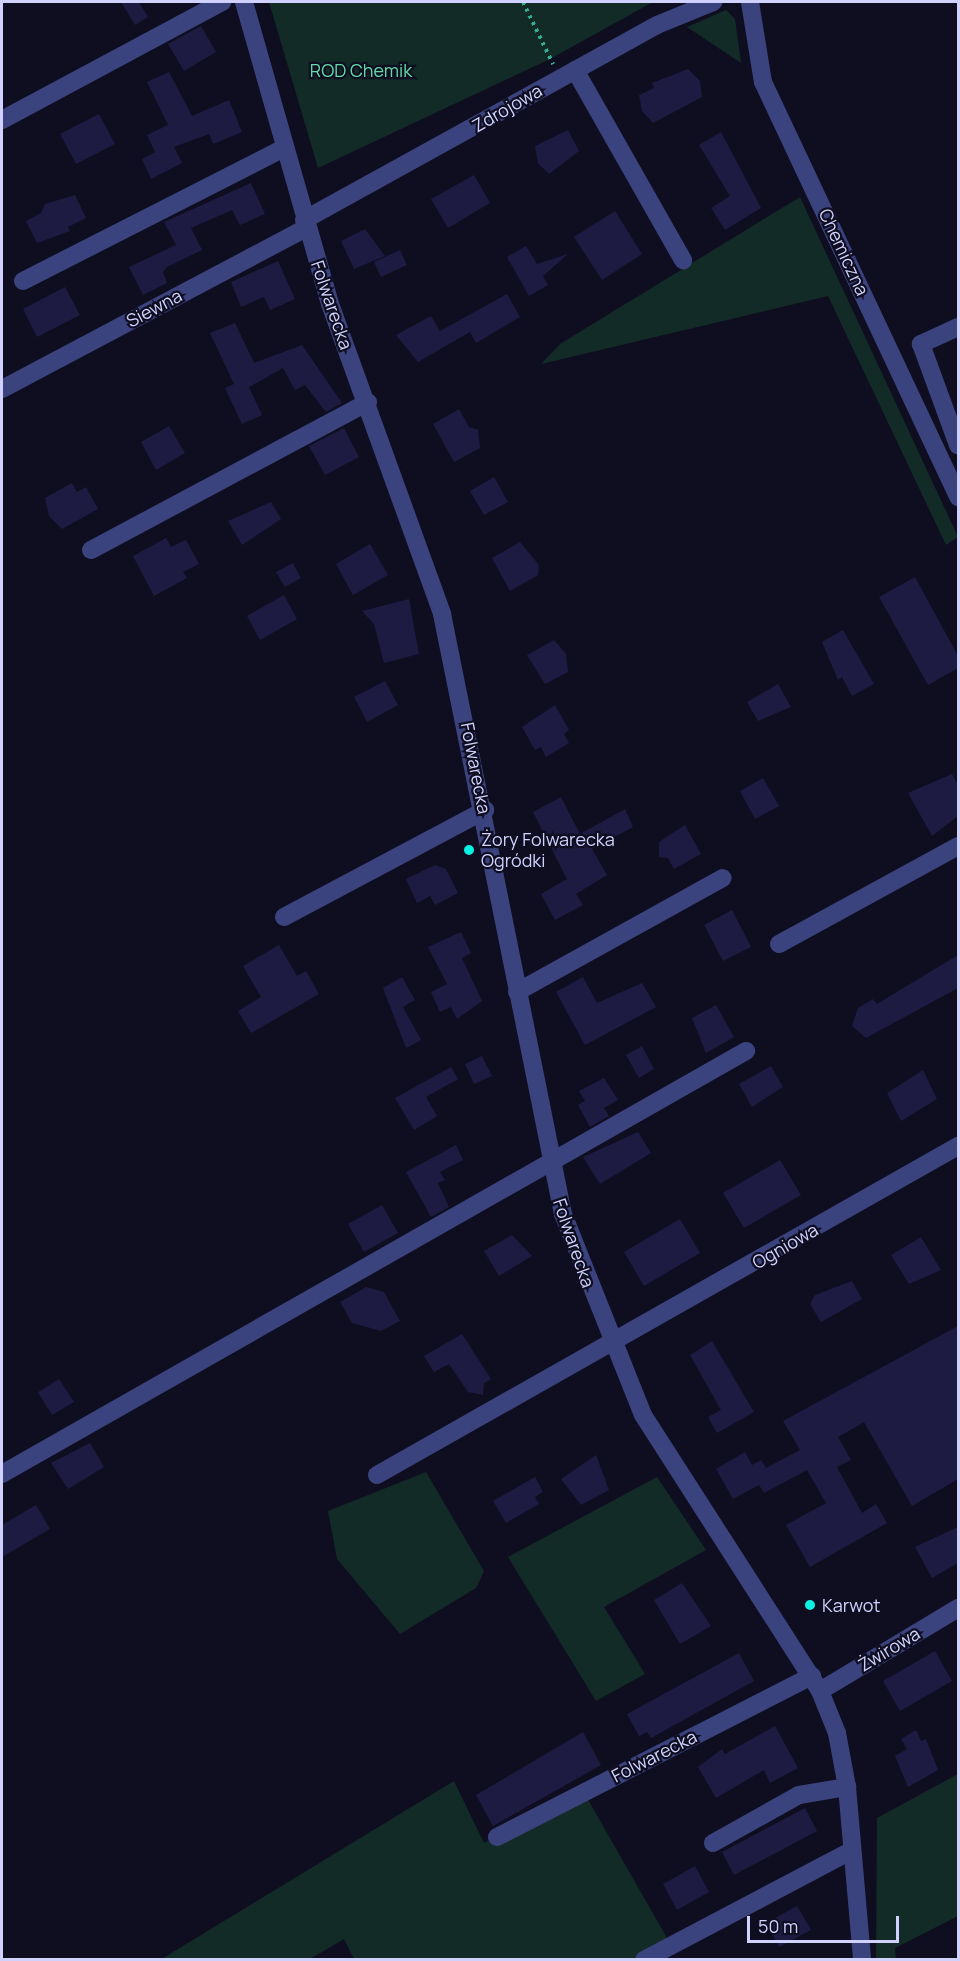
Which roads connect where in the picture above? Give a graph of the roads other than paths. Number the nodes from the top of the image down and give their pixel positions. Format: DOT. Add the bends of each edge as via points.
graph roads {
  1 [pos="222,2"];
  2 [pos="244,2"];
  3 [pos="712,2"];
  4 [pos="750,2"];
  5 [pos="568,74"];
  6 [pos="2,120"];
  7 [pos="284,148"];
  8 [pos="305,224"];
  9 [pos="683,260"];
  10 [pos="23,280"];
  11 [pos="958,327"];
  12 [pos="921,344"];
  13 [pos="894,356"];
  14 [pos="2,389"];
  15 [pos="368,402"];
  16 [pos="958,445"];
  17 [pos="958,497"];
  18 [pos="92,550"];
  19 [pos="485,810"];
  20 [pos="958,846"];
  21 [pos="723,878"];
  22 [pos="284,917"];
  23 [pos="779,944"];
  24 [pos="517,992"];
  25 [pos="747,1051"];
  26 [pos="958,1146"];
  27 [pos="549,1163"];
  28 [pos="611,1344"];
  29 [pos="2,1474"];
  30 [pos="377,1475"];
  31 [pos="958,1608"];
  32 [pos="816,1683"];
  33 [pos="847,1787"];
  34 [pos="497,1837"];
  35 [pos="713,1843"];
  36 [pos="851,1851"];
  37 [pos="644,1959"];
  38 [pos="862,1959"];
  1 -- 6 [label="street"];
  2 -- 7 [label="street, Folwarecka"];
  3 -- 5 [label="street, Zdrojowa"];
  4 -- 13 [label="street, Chemiczna" via="763,82"];
  5 -- 8 [label="street, Zdrojowa"];
  5 -- 9 [label="street"];
  7 -- 8 [label="street, Folwarecka"];
  7 -- 10 [label="street"];
  8 -- 14 [label="street, Siewna"];
  8 -- 15 [label="street, Folwarecka"];
  11 -- 12 [label="street"];
  12 -- 13 [label="street"];
  12 -- 16 [label="street"];
  13 -- 17 [label="street, Chemiczna"];
  15 -- 18 [label="street"];
  15 -- 19 [label="street, Folwarecka" via="442,614"];
  19 -- 22 [label="street"];
  19 -- 24 [label="street, Folwarecka"];
  20 -- 23 [label="street"];
  21 -- 24 [label="street"];
  24 -- 27 [label="street, Folwarecka"];
  25 -- 27 [label="street"];
  26 -- 28 [label="street, Ogniowa"];
  27 -- 28 [label="street, Folwarecka"];
  27 -- 29 [label="street"];
  28 -- 30 [label="street, Ogniowa"];
  28 -- 32 [label="street, Folwarecka" via="643,1415 683,1484"];
  31 -- 32 [label="street, Żwirowa"];
  32 -- 33 [label="street, Folwarecka" via="837,1733"];
  32 -- 34 [label="street, Folwarecka"];
  33 -- 35 [label="street" via="799,1795"];
  33 -- 36 [label="street, Folwarecka"];
  36 -- 37 [label="street"];
  36 -- 38 [label="street, Folwarecka"];
}
